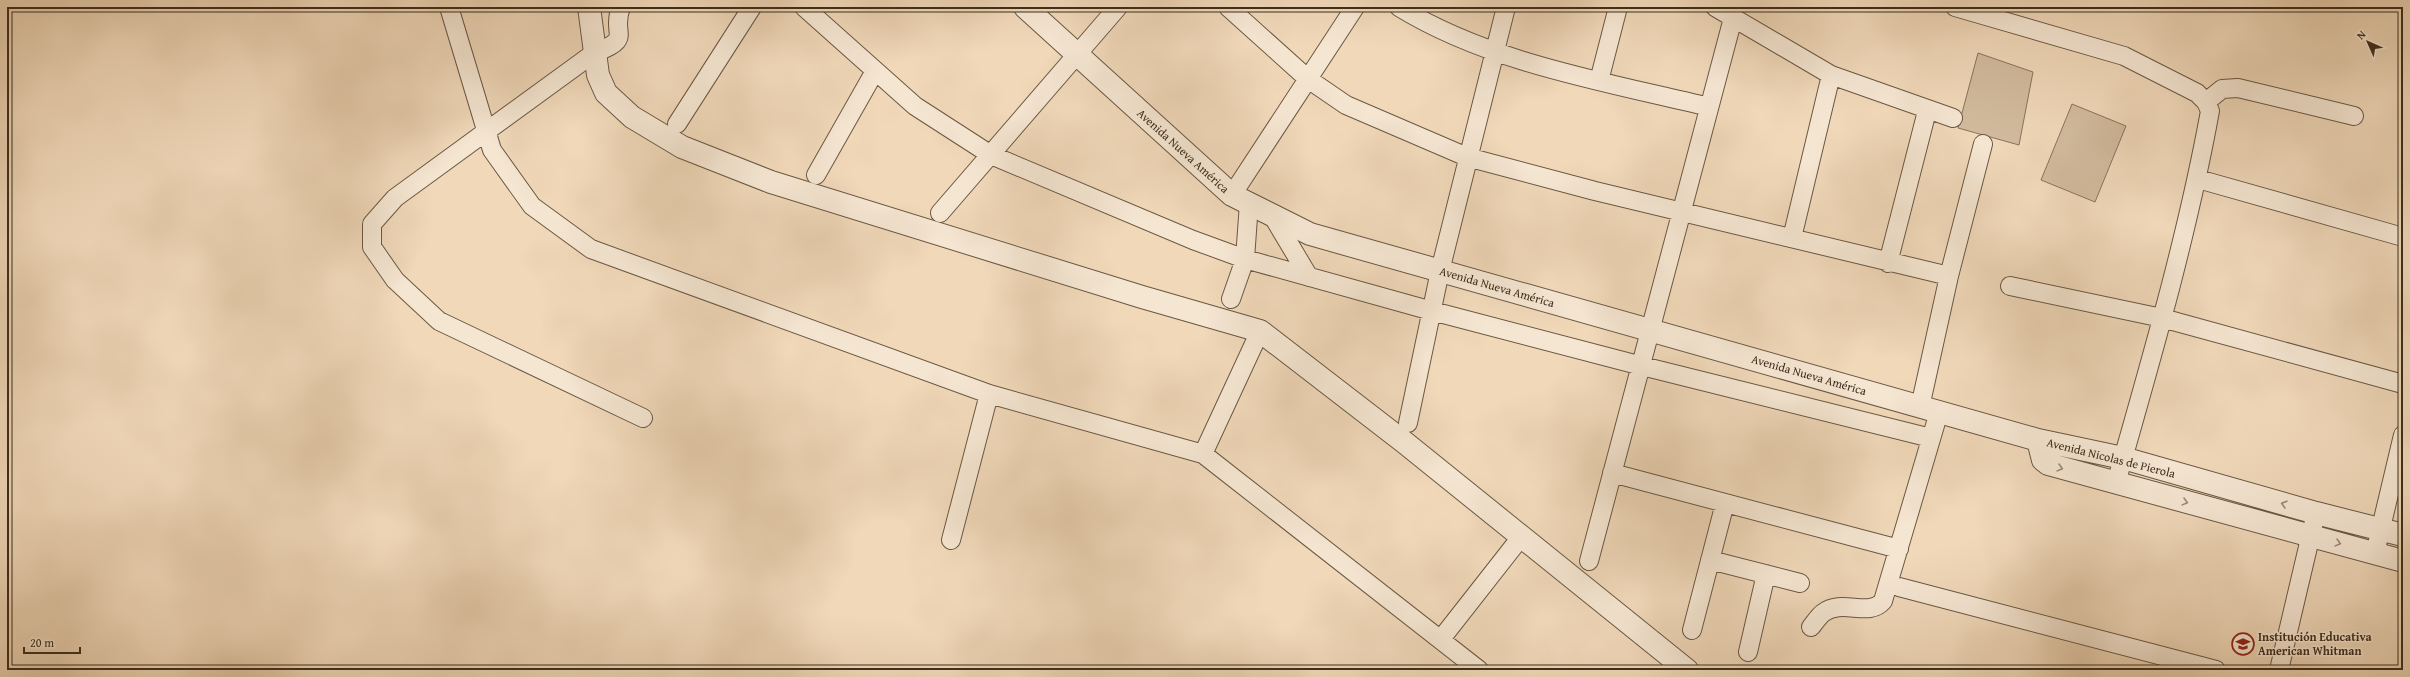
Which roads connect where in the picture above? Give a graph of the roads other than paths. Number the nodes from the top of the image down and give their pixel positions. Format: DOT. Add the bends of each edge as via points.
graph roads {
  1 [pos="449,7"];
  2 [pos="589,7"];
  3 [pos="621,7"];
  4 [pos="752,7"];
  5 [pos="804,7"];
  6 [pos="1025,7"];
  7 [pos="1118,7"];
  8 [pos="1228,7"];
  9 [pos="1355,7"];
  10 [pos="1399,7"];
  11 [pos="1506,7"];
  12 [pos="1618,7"];
  13 [pos="1715,7"];
  14 [pos="1955,7"];
  15 [pos="1733,18"];
  16 [pos="1495,52"];
  17 [pos="594,53"];
  18 [pos="1078,55"];
  19 [pos="875,71"];
  20 [pos="1831,75"];
  21 [pos="1308,79"];
  22 [pos="1599,81"];
  23 [pos="2206,102"];
  24 [pos="1709,107"];
  25 [pos="1927,111"];
  26 [pos="2354,116"];
  27 [pos="1953,118"];
  28 [pos="677,124"];
  29 [pos="486,132"];
  30 [pos="1983,144"];
  31 [pos="991,155"];
  32 [pos="1467,157"];
  33 [pos="816,175"];
  34 [pos="2198,179"];
  35 [pos="1240,199"];
  36 [pos="1682,212"];
  37 [pos="940,213"];
  38 [pos="1272,215"];
  39 [pos="2403,237"];
  40 [pos="1792,238"];
  41 [pos="1245,259"];
  42 [pos="1888,263"];
  43 [pos="1440,271"];
  44 [pos="1949,276"];
  45 [pos="1309,277"];
  46 [pos="2010,286"];
  47 [pos="1231,299"];
  48 [pos="1432,311"];
  49 [pos="2162,318"];
  50 [pos="1260,331"];
  51 [pos="1652,331"];
  52 [pos="1642,366"];
  53 [pos="2403,384"];
  54 [pos="989,394"];
  55 [pos="1930,409"];
  56 [pos="643,418"];
  57 [pos="1408,423"];
  58 [pos="2403,435"];
  59 [pos="1931,438"];
  60 [pos="2038,440"];
  61 [pos="1203,454"];
  62 [pos="2123,458"];
  63 [pos="1612,474"];
  64 [pos="2116,483"];
  65 [pos="1725,503"];
  66 [pos="2316,514"];
  67 [pos="2379,529"];
  68 [pos="2403,535"];
  69 [pos="2310,536"];
  70 [pos="1522,537"];
  71 [pos="951,540"];
  72 [pos="1899,549"];
  73 [pos="2375,553"];
  74 [pos="1710,560"];
  75 [pos="1589,561"];
  76 [pos="2403,561"];
  77 [pos="1766,574"];
  78 [pos="1800,583"];
  79 [pos="1899,587"];
  80 [pos="1811,627"];
  81 [pos="1692,630"];
  82 [pos="1441,640"];
  83 [pos="1748,652"];
  84 [pos="1479,670"];
  85 [pos="1687,670"];
  86 [pos="2216,670"];
  87 [pos="2279,670"];
  1 -- 29 [label="street"];
  2 -- 17 [label="street"];
  3 -- 17 [label="street" via="618,24 620,36 616,43"];
  4 -- 28 [label="street"];
  5 -- 19 [label="street"];
  6 -- 18 [label="street, Avenida Nueva América"];
  7 -- 18 [label="street"];
  8 -- 21 [label="street"];
  9 -- 21 [label="street"];
  10 -- 16 [label="street" via="1425,22"];
  11 -- 16 [label="street"];
  12 -- 22 [label="street"];
  13 -- 15 [label="street"];
  14 -- 23 [label="street" via="2124,56 2197,93"];
  15 -- 20 [label="street"];
  15 -- 24 [label="street"];
  16 -- 22 [label="street"];
  16 -- 32 [label="street"];
  17 -- 29 [label="street"];
  17 -- 50 [label="street" via="598,75 606,93 632,117 682,147 771,182"];
  18 -- 31 [label="street"];
  18 -- 35 [label="street, Avenida Nueva América"];
  19 -- 31 [label="street" via="915,106"];
  19 -- 33 [label="street"];
  20 -- 25 [label="street"];
  20 -- 40 [label="street"];
  21 -- 32 [label="street" via="1360,113"];
  21 -- 35 [label="street"];
  22 -- 24 [label="street"];
  23 -- 26 [label="street" via="2222,89 2238,88"];
  23 -- 34 [label="street" via="2210,111"];
  24 -- 36 [label="street"];
  25 -- 27 [label="street"];
  25 -- 42 [label="street"];
  29 -- 54 [label="street" via="492,150 532,206 591,249"];
  29 -- 56 [label="street" via="395,198 372,224 372,247 395,280 439,321"];
  30 -- 44 [label="street"];
  31 -- 37 [label="street"];
  31 -- 41 [label="street"];
  32 -- 36 [label="street"];
  32 -- 43 [label="street"];
  34 -- 39 [label="street"];
  34 -- 49 [label="street"];
  35 -- 38 [label="street, Avenida Nueva América"];
  35 -- 41 [label="street"];
  36 -- 40 [label="street"];
  36 -- 51 [label="street"];
  38 -- 43 [label="street, Avenida Nueva América" via="1310,234"];
  38 -- 45 [label="street"];
  40 -- 42 [label="street"];
  41 -- 45 [label="street"];
  41 -- 47 [label="street"];
  42 -- 44 [label="street"];
  43 -- 48 [label="street"];
  43 -- 51 [label="street, Avenida Nueva América"];
  44 -- 55 [label="street"];
  45 -- 48 [label="street"];
  46 -- 49 [label="street"];
  48 -- 52 [label="street"];
  48 -- 57 [label="street"];
  49 -- 53 [label="street"];
  49 -- 62 [label="street"];
  50 -- 61 [label="street"];
  50 -- 70 [label="street"];
  51 -- 52 [label="street"];
  51 -- 55 [label="street, Avenida Nueva América"];
  52 -- 59 [label="street"];
  52 -- 63 [label="street"];
  54 -- 61 [label="street"];
  54 -- 71 [label="street"];
  55 -- 59 [label="street"];
  55 -- 60 [label="street, Avenida Nueva América"];
  58 -- 67 [label="street"];
  59 -- 72 [label="street"];
  60 -- 62 [label="street, Avenida Nicolas de Pierola"];
  60 -- 64 [label="street, Avenida Nicolas de Pierola, one-way" via="2043,460 2048,464"];
  61 -- 82 [label="street"];
  62 -- 64 [label="street"];
  66 -- 62 [label="street, Avenida Nicolas de Pierola, one-way"];
  63 -- 65 [label="street"];
  63 -- 75 [label="street"];
  64 -- 69 [label="street, Avenida Nicolas de Pierola, one-way"];
  65 -- 72 [label="street"];
  65 -- 74 [label="street"];
  66 -- 67 [label="street, Avenida Nicolas de Pierola"];
  66 -- 69 [label="street"];
  67 -- 68 [label="street, Avenida Nicolas de Pierola"];
  67 -- 73 [label="street"];
  69 -- 73 [label="street, Avenida Nicolas de Pierola, one-way"];
  69 -- 87 [label="street"];
  70 -- 82 [label="street"];
  70 -- 85 [label="street"];
  72 -- 80 [label="street" via="1883,601 1878,606 1872,608 1840,605 1824,612"];
  73 -- 76 [label="street, Avenida Nicolas de Pierola"];
  74 -- 77 [label="street"];
  74 -- 81 [label="street"];
  77 -- 78 [label="street"];
  77 -- 83 [label="street"];
  79 -- 86 [label="street"];
  82 -- 84 [label="street"];
}
